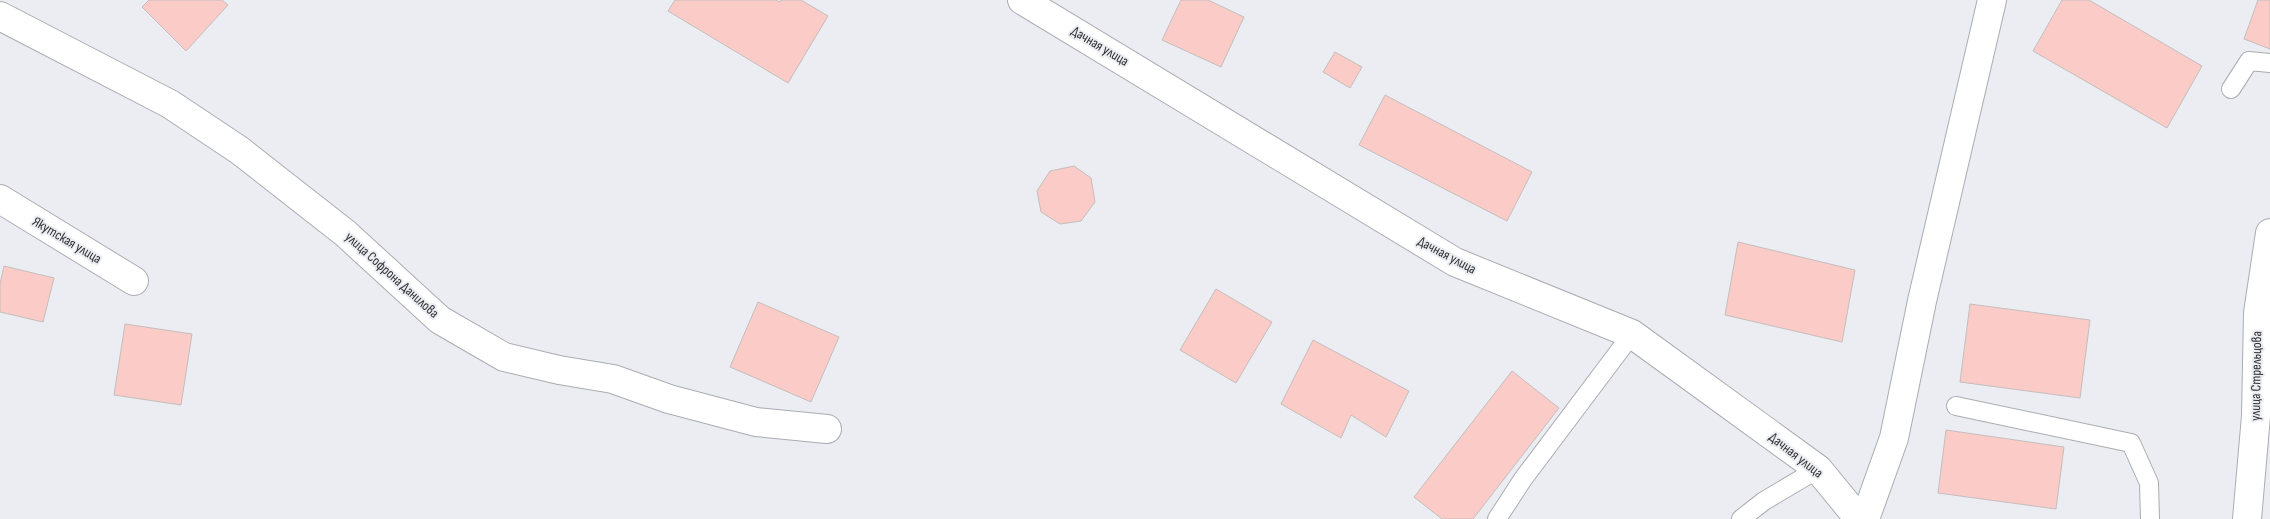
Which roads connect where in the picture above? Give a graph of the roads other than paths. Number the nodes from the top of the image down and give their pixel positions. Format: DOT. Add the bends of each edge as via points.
graph roads {
  1 [pos="1022,0"];
  2 [pos="1992,0"];
  3 [pos="0,16"];
  4 [pos="2270,63"];
  5 [pos="2231,89"];
  6 [pos="0,199"];
  7 [pos="2270,233"];
  8 [pos="134,281"];
  9 [pos="1632,334"];
  10 [pos="1956,406"];
  11 [pos="827,429"];
  12 [pos="1818,469"];
  13 [pos="1497,519"];
  14 [pos="1741,519"];
  15 [pos="1859,519"];
  16 [pos="1865,519"];
  17 [pos="2150,519"];
  18 [pos="2247,519"];
  1 -- 9 [label="street, Дачная улица" via="1455,262"];
  2 -- 16 [label="street" via="1922,301 1894,438"];
  3 -- 11 [label="street, улица Софрона Данилова" via="170,104 231,145 345,233 440,320 504,357 612,379 670,399 756,422"];
  4 -- 5 [label="lane" via="2249,61"];
  6 -- 8 [label="street, Якутская улица"];
  7 -- 18 [label="street, улица Стрельцова" via="2258,313 2256,416"];
  9 -- 12 [label="street, Дачная улица"];
  9 -- 13 [label="lane" via="1523,479"];
  10 -- 17 [label="lane" via="2131,443 2149,483"];
  12 -- 14 [label="lane" via="1764,501"];
  12 -- 15 [label="street, Дачная улица"];
}
